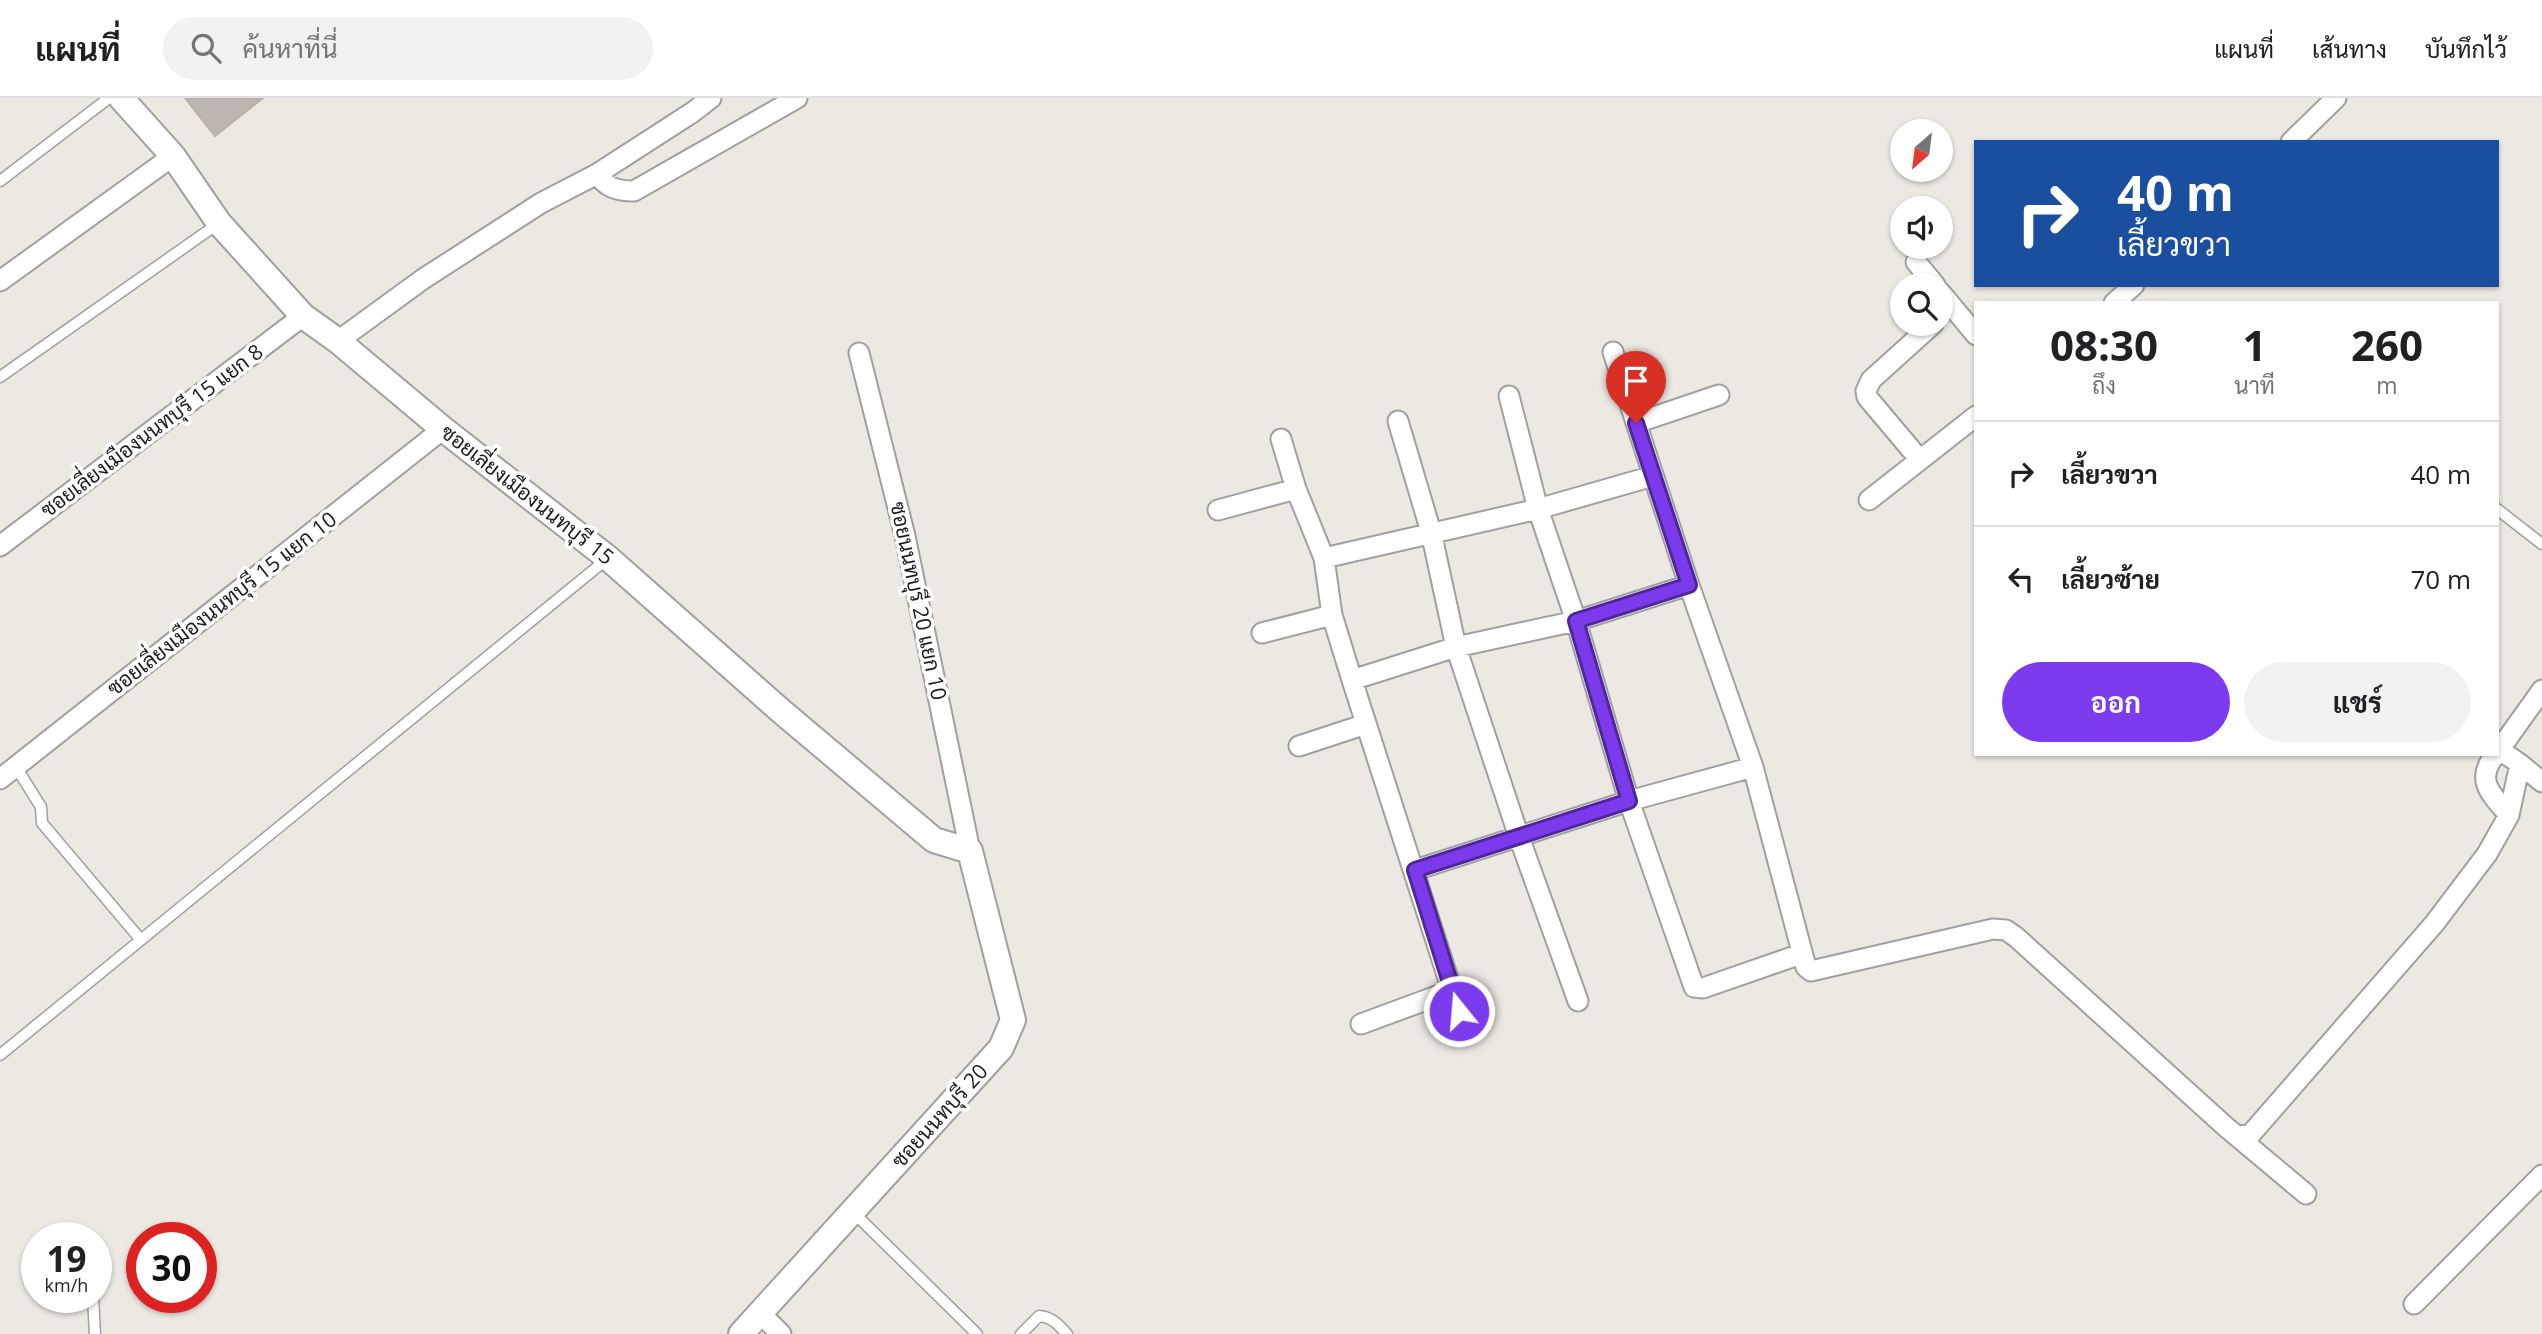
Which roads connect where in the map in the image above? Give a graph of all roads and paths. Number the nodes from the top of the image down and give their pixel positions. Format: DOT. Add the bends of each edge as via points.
graph roads {
  1 [pos="108,98"];
  2 [pos="121,98"];
  3 [pos="711,98"];
  4 [pos="797,98"];
  5 [pos="2336,98"];
  6 [pos="2293,140"];
  7 [pos="173,156"];
  8 [pos="597,174"];
  9 [pos="0,181"];
  10 [pos="219,223"];
  11 [pos="1916,262"];
  12 [pos="1925,273"];
  13 [pos="0,281"];
  14 [pos="2132,287"];
  15 [pos="2116,301"];
  16 [pos="1953,307"];
  17 [pos="303,316"];
  18 [pos="1974,333"];
  19 [pos="1920,336"];
  20 [pos="338,341"];
  21 [pos="859,352"];
  22 [pos="1613,352"];
  23 [pos="0,377"];
  24 [pos="1719,395"];
  25 [pos="1509,396"];
  26 [pos="1974,417"];
  27 [pos="1398,421"];
  28 [pos="1636,423"];
  29 [pos="443,429"];
  30 [pos="1281,439"];
  31 [pos="1920,460"];
  32 [pos="1653,476"];
  33 [pos="1296,489"];
  34 [pos="1869,500"];
  35 [pos="1538,509"];
  36 [pos="1218,510"];
  37 [pos="2499,511"];
  38 [pos="1431,532"];
  39 [pos="2542,544"];
  40 [pos="0,546"];
  41 [pos="608,558"];
  42 [pos="1324,558"];
  43 [pos="1689,585"];
  44 [pos="1332,615"];
  45 [pos="1576,621"];
  46 [pos="1262,633"];
  47 [pos="1456,647"];
  48 [pos="1352,680"];
  49 [pos="2542,690"];
  50 [pos="1366,724"];
  51 [pos="1299,746"];
  52 [pos="2499,752"];
  53 [pos="2499,754"];
  54 [pos="2496,756"];
  55 [pos="2520,764"];
  56 [pos="1753,767"];
  57 [pos="8,773"];
  58 [pos="2542,782"];
  59 [pos="1629,801"];
  60 [pos="2509,814"];
  61 [pos="1519,837"];
  62 [pos="970,851"];
  63 [pos="1415,870"];
  64 [pos="141,940"];
  65 [pos="1801,954"];
  66 [pos="1453,990"];
  67 [pos="1578,1001"];
  68 [pos="1361,1024"];
  69 [pos="1465,1031"];
  70 [pos="0,1055"];
  71 [pos="2239,1136"];
  72 [pos="2542,1175"];
  73 [pos="2306,1194"];
  74 [pos="853,1212"];
  75 [pos="2414,1304"];
  76 [pos="94,1313"];
  77 [pos="761,1314"];
  78 [pos="95,1334"];
  79 [pos="741,1334"];
  80 [pos="781,1334"];
  81 [pos="977,1334"];
  82 [pos="1021,1334"];
  83 [pos="1067,1334"];
  1 -- 9 [label="lane"];
  2 -- 7 [label="street, ซอยเลี่ยงเมืองนนทบุรี 15"];
  3 -- 8 [label="street"];
  4 -- 8 [label="street" via="634,191 609,187"];
  5 -- 6 [label="street"];
  7 -- 10 [label="street, ซอยเลี่ยงเมืองนนทบุรี 15"];
  7 -- 13 [label="street"];
  8 -- 20 [label="street" via="541,203 423,279"];
  10 -- 17 [label="street, ซอยเลี่ยงเมืองนนทบุรี 15"];
  10 -- 23 [label="lane"];
  11 -- 12 [label="street"];
  14 -- 15 [label="street"];
  16 -- 18 [label="street"];
  17 -- 20 [label="street, ซอยเลี่ยงเมืองนนทบุรี 15"];
  17 -- 40 [label="street, ซอยเลี่ยงเมืองนนทบุรี 15 แยก 8"];
  19 -- 31 [label="street" via="1871,380 1866,391"];
  20 -- 29 [label="street, ซอยเลี่ยงเมืองนนทบุรี 15"];
  21 -- 62 [label="street, ซอยนนทบุรี 20 แยก 10" via="905,536"];
  22 -- 28 [label="street"];
  24 -- 28 [label="street"];
  25 -- 35 [label="street"];
  26 -- 31 [label="street"];
  27 -- 38 [label="street"];
  28 -- 32 [label="street"];
  29 -- 41 [label="street, ซอยเลี่ยงเมืองนนทบุรี 15"];
  29 -- 57 [label="street, ซอยเลี่ยงเมืองนนทบุรี 15 แยก 10"];
  30 -- 33 [label="street"];
  31 -- 34 [label="street"];
  32 -- 35 [label="street"];
  32 -- 43 [label="street"];
  33 -- 36 [label="street"];
  33 -- 42 [label="street"];
  35 -- 38 [label="street"];
  35 -- 45 [label="street"];
  37 -- 39 [label="lane"];
  38 -- 42 [label="street"];
  38 -- 47 [label="street"];
  41 -- 62 [label="street, ซอยเลี่ยงเมืองนนทบุรี 15" via="934,840"];
  41 -- 64 [label="lane"];
  42 -- 44 [label="street"];
  43 -- 45 [label="street"];
  43 -- 56 [label="street"];
  44 -- 46 [label="street"];
  44 -- 48 [label="street"];
  45 -- 47 [label="street"];
  45 -- 59 [label="street"];
  47 -- 48 [label="street"];
  47 -- 61 [label="street"];
  48 -- 50 [label="street"];
  49 -- 52 [label="street"];
  50 -- 51 [label="street"];
  50 -- 63 [label="street"];
  53 -- 55 [label="street"];
  54 -- 60 [label="street" via="2485,781 2488,792"];
  55 -- 58 [label="street"];
  55 -- 60 [label="street"];
  56 -- 59 [label="street"];
  56 -- 65 [label="street"];
  57 -- 64 [label="lane" via="41,807 42,823"];
  59 -- 61 [label="street"];
  59 -- 65 [label="street" via="1694,987 1703,988"];
  60 -- 71 [label="street" via="2487,854 2434,923 2250,1135"];
  61 -- 63 [label="street"];
  61 -- 67 [label="street"];
  62 -- 74 [label="street, ซอยนนทบุรี 20" via="1013,1020 1001,1048"];
  63 -- 66 [label="street"];
  64 -- 70 [label="lane"];
  65 -- 71 [label="street" via="1811,971 1993,929 2006,930"];
  66 -- 68 [label="street"];
  66 -- 69 [label="street"];
  71 -- 73 [label="street"];
  72 -- 75 [label="street"];
  74 -- 77 [label="street, ซอยนนทบุรี 20"];
  74 -- 81 [label="lane"];
  76 -- 78 [label="lane"];
  77 -- 79 [label="street, ซอยนนทบุรี 20"];
  77 -- 80 [label="street"];
  82 -- 83 [label="lane" via="1039,1316 1055,1322"];
}
